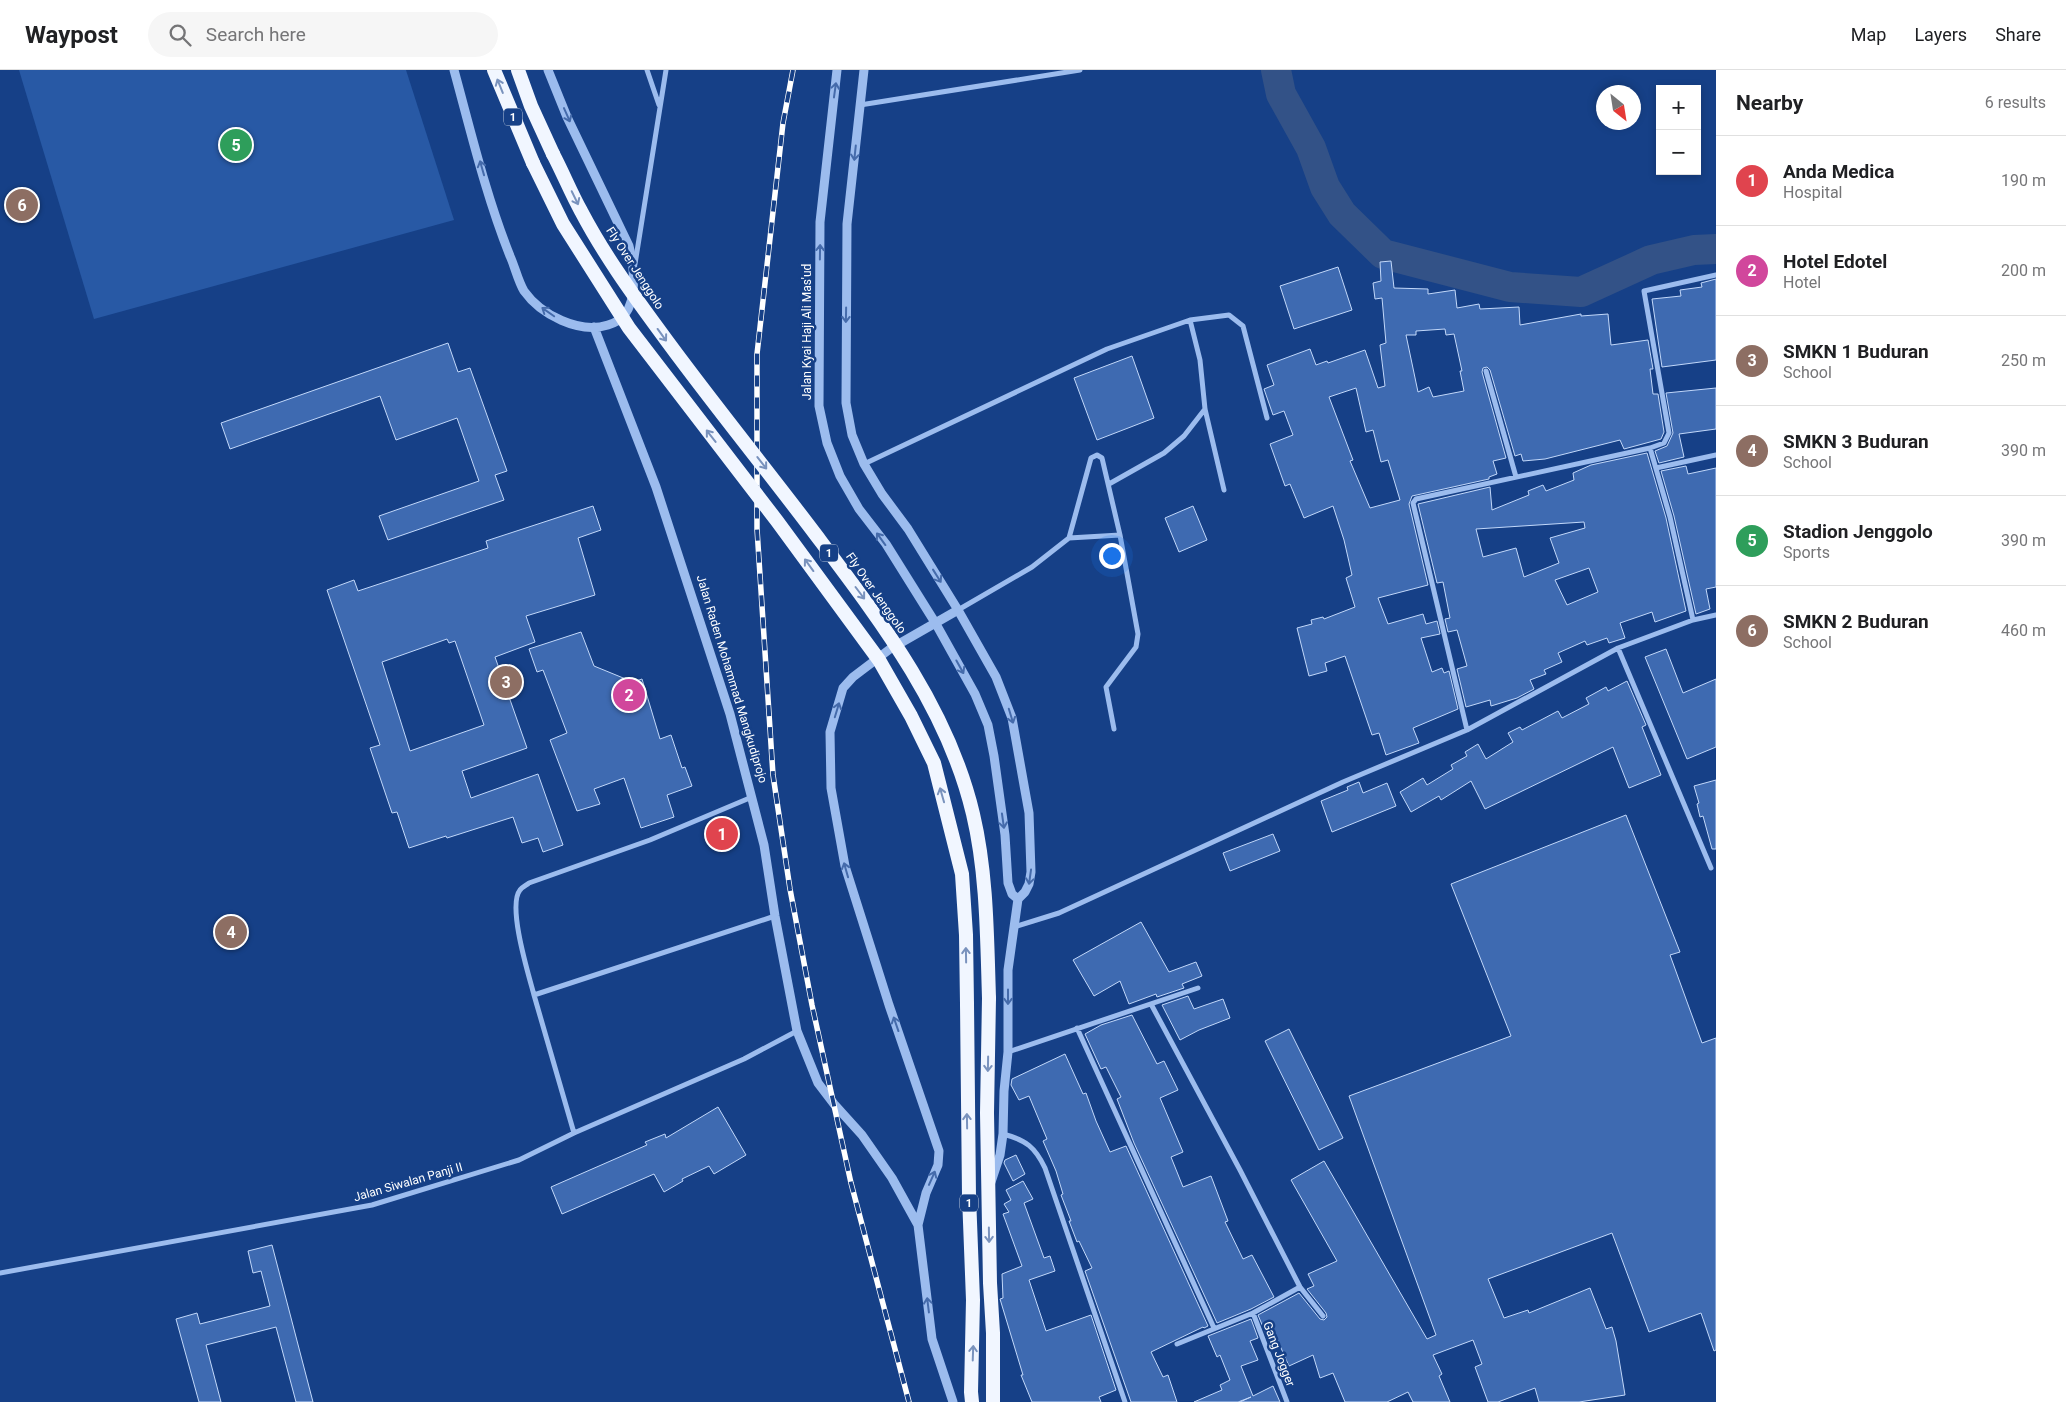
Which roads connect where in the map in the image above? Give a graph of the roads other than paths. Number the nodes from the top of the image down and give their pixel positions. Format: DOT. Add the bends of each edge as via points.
graph roads {
  1 [pos="454,70"];
  2 [pos="494,70"];
  3 [pos="518,70"];
  4 [pos="548,70"];
  5 [pos="647,70"];
  6 [pos="666,70"];
  7 [pos="838,70"];
  8 [pos="864,70"];
  9 [pos="1080,70"];
  10 [pos="860,105"];
  11 [pos="659,106"];
  12 [pos="634,267"];
  13 [pos="1716,275"];
  14 [pos="1190,320"];
  15 [pos="594,328"];
  16 [pos="1486,371"];
  17 [pos="1205,409"];
  18 [pos="1267,418"];
  19 [pos="1650,448"];
  20 [pos="1716,454"];
  21 [pos="864,464"];
  22 [pos="1656,468"];
  23 [pos="1516,477"];
  24 [pos="1109,484"];
  25 [pos="1224,490"];
  26 [pos="1120,535"];
  27 [pos="1069,538"];
  28 [pos="958,610"];
  29 [pos="1716,615"];
  30 [pos="1693,620"];
  31 [pos="936,624"];
  32 [pos="1618,648"];
  33 [pos="1114,729"];
  34 [pos="1467,730"];
  35 [pos="753,797"];
  36 [pos="1711,868"];
  37 [pos="1018,899"];
  38 [pos="775,916"];
  39 [pos="1013,927"];
  40 [pos="1198,988"];
  41 [pos="534,995"];
  42 [pos="1151,1004"];
  43 [pos="1078,1028"];
  44 [pos="797,1031"];
  45 [pos="1008,1052"];
  46 [pos="574,1133"];
  47 [pos="1003,1134"];
  48 [pos="989,1186"];
  49 [pos="918,1225"];
  50 [pos="0,1273"];
  51 [pos="1300,1287"];
  52 [pos="1253,1312"];
  53 [pos="1323,1316"];
  54 [pos="1214,1328"];
  55 [pos="1177,1344"];
  56 [pos="953,1402"];
  57 [pos="972,1402"];
  58 [pos="993,1402"];
  59 [pos="1125,1402"];
  60 [pos="1287,1402"];
  15 -- 1 [label="street, one-way" via="567,323 548,314 524,291 498,226"];
  57 -- 2 [label="highway, 1, one-way, bridge" via="966,935 962,874 934,763 880,660 629,328 563,224"];
  3 -- 48 [label="highway, Fly Over Jenggolo / 1, one-way, bridge" via="531,106 582,212 635,298 882,623 932,708 956,761 973,814 987,934"];
  4 -- 12 [label="street, one-way" via="629,246"];
  5 -- 11 [label="street"];
  6 -- 11 [label="street"];
  31 -- 7 [label="street, Jalan Kyai Haji Ali Mas'ud, one-way" via="840,476 827,443 819,406 820,222"];
  8 -- 10 [label="street"];
  9 -- 10 [label="street"];
  10 -- 21 [label="street, one-way" via="847,224 846,403 852,435"];
  11 -- 12 [label="street"];
  12 -- 15 [label="street" via="629,306 624,316 617,322"];
  13 -- 19 [label="street" via="1644,291 1669,433 1664,443"];
  14 -- 17 [label="street" via="1200,360"];
  14 -- 18 [label="street" via="1229,315 1243,326"];
  14 -- 21 [label="street" via="1107,349"];
  15 -- 35 [label="street, Jalan Raden Mohammad Mangkudiprojo" via="656,487 730,714"];
  16 -- 23 [label="street"];
  17 -- 24 [label="street" via="1184,436 1164,453"];
  17 -- 25 [label="street"];
  19 -- 22 [label="street"];
  19 -- 23 [label="street"];
  20 -- 22 [label="street"];
  21 -- 28 [label="street, one-way"];
  22 -- 30 [label="street" via="1680,554"];
  23 -- 34 [label="street" via="1416,499 1413,503"];
  24 -- 26 [label="street"];
  24 -- 27 [label="street" via="1102,458 1097,455 1091,458"];
  26 -- 27 [label="street"];
  26 -- 33 [label="street" via="1138,640 1106,687"];
  27 -- 28 [label="street" via="1032,567"];
  28 -- 31 [label="street, Jalan Raden Mohammad Mangkudiprojo"];
  28 -- 37 [label="street, one-way" via="996,677 1012,718 1029,813 1031,872 1030,884"];
  29 -- 30 [label="street"];
  30 -- 32 [label="street"];
  31 -- 37 [label="street, one-way" via="975,694 988,725 1005,835 1008,883"];
  49 -- 31 [label="street, Jalan Raden Mohammad Mangkudiprojo, one-way" via="926,1193 938,1165 939,1151 844,866 831,788 830,732 843,688 853,677 890,649"];
  32 -- 34 [label="street"];
  32 -- 36 [label="street"];
  34 -- 39 [label="street" via="1343,782 1059,913"];
  35 -- 38 [label="street, Jalan Raden Mohammad Mangkudiprojo"];
  35 -- 41 [label="street" via="650,840 530,883 520,890 516,899 517,917 524,961"];
  37 -- 39 [label="street"];
  38 -- 41 [label="street"];
  38 -- 44 [label="street, Jalan Raden Mohammad Mangkudiprojo"];
  39 -- 45 [label="street, one-way" via="1008,970"];
  40 -- 42 [label="street"];
  41 -- 46 [label="street"];
  42 -- 43 [label="street"];
  42 -- 51 [label="street"];
  43 -- 45 [label="street"];
  43 -- 54 [label="street"];
  44 -- 46 [label="street, Jalan Siwalan Panji II" via="744,1059"];
  44 -- 49 [label="street, Jalan Raden Mohammad Mangkudiprojo" via="818,1083 862,1135 892,1178"];
  45 -- 47 [label="street"];
  46 -- 50 [label="street, Jalan Siwalan Panji II" via="519,1160 372,1205"];
  47 -- 48 [label="street" via="998,1163"];
  47 -- 59 [label="street" via="1027,1143 1036,1151 1045,1168"];
  48 -- 58 [label="highway, 1, one-way"];
  56 -- 49 [label="street, Jalan Raden Mohammad Mangkudiprojo, one-way" via="932,1339"];
  51 -- 52 [label="street"];
  51 -- 53 [label="street"];
  52 -- 54 [label="street"];
  52 -- 60 [label="street, Gang Jogger"];
  54 -- 55 [label="street"];
}
